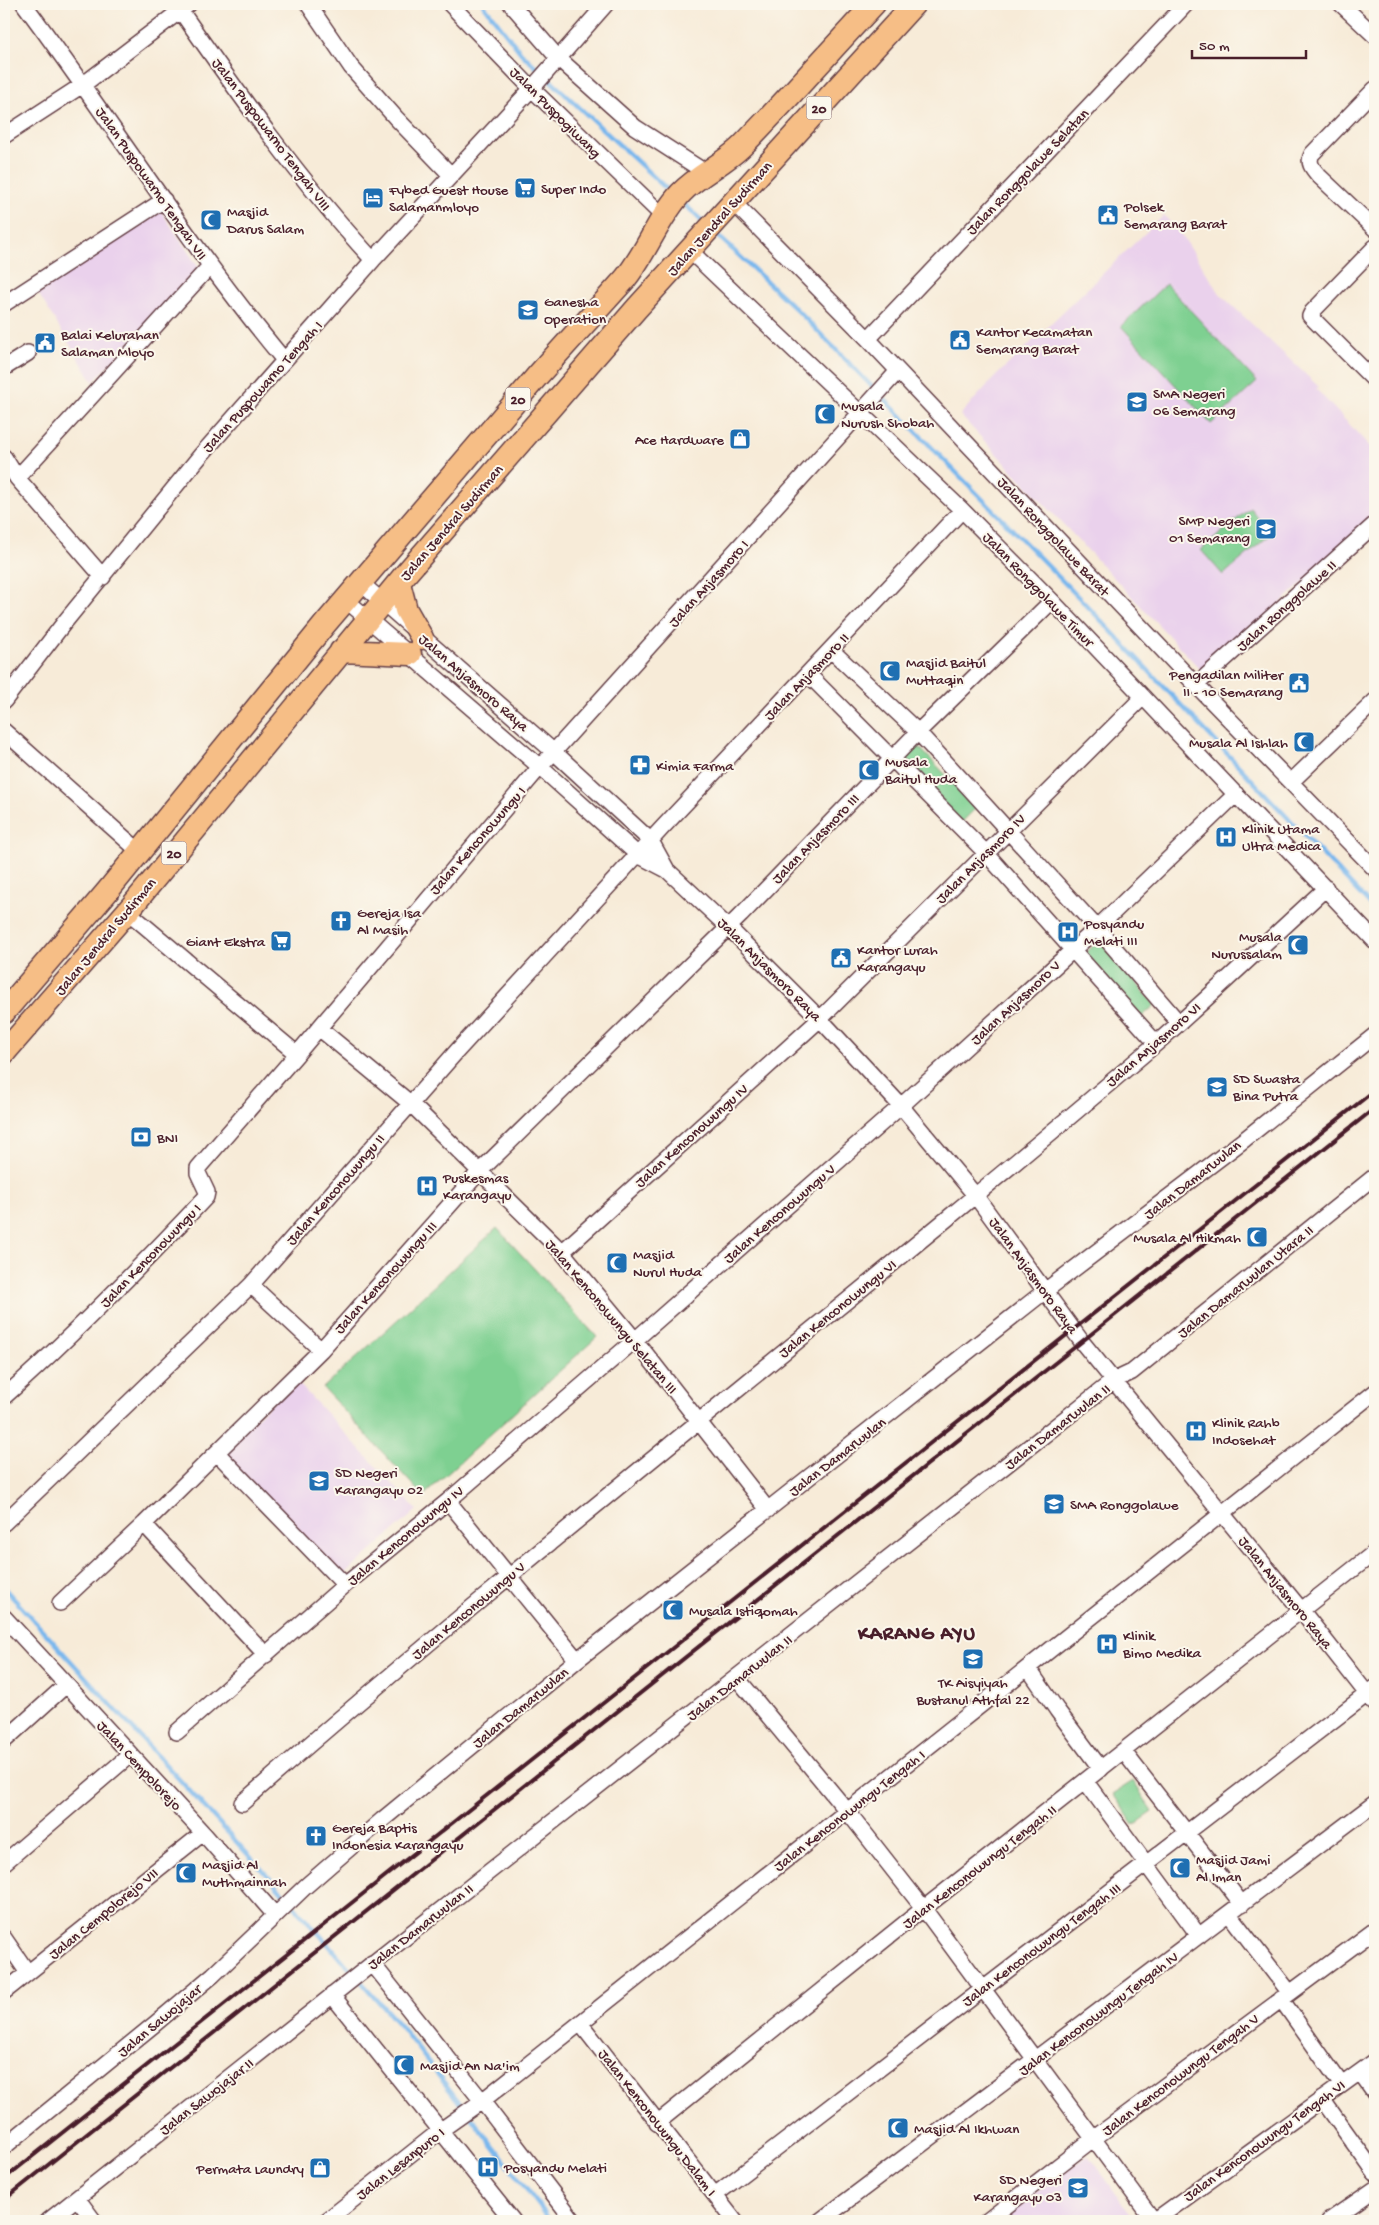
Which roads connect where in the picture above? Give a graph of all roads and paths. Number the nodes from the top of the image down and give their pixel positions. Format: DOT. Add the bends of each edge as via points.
graph roads {
  1 [pos="24,4"];
  2 [pos="308,4"];
  3 [pos="450,4"];
  4 [pos="511,4"];
  5 [pos="606,4"];
  6 [pos="874,4"];
  7 [pos="914,4"];
  8 [pos="1186,4"];
  9 [pos="1342,4"];
  10 [pos="182,6"];
  11 [pos="1375,36"];
  12 [pos="556,60"];
  13 [pos="84,84"];
  14 [pos="533,87"];
  15 [pos="1375,88"];
  16 [pos="4,136"];
  17 [pos="450,174"];
  18 [pos="702,176"];
  19 [pos="164,200"];
  20 [pos="731,205"];
  21 [pos="666,214"];
  22 [pos="1375,229"];
  23 [pos="695,244"];
  24 [pos="1375,247"];
  25 [pos="373,260"];
  26 [pos="210,266"];
  27 [pos="4,304"];
  28 [pos="868,339"];
  29 [pos="28,353"];
  30 [pos="284,360"];
  31 [pos="4,368"];
  32 [pos="895,375"];
  33 [pos="1375,381"];
  34 [pos="864,410"];
  35 [pos="4,458"];
  36 [pos="17,478"];
  37 [pos="962,510"];
  38 [pos="1374,528"];
  39 [pos="103,577"];
  40 [pos="360,583"];
  41 [pos="398,583"];
  42 [pos="346,600"];
  43 [pos="1052,601"];
  44 [pos="382,603"];
  45 [pos="368,620"];
  46 [pos="416,646"];
  47 [pos="832,650"];
  48 [pos="341,651"];
  49 [pos="808,674"];
  50 [pos="1196,685"];
  51 [pos="1142,698"];
  52 [pos="4,701"];
  53 [pos="1375,701"];
  54 [pos="4,731"];
  55 [pos="918,732"];
  56 [pos="554,752"];
  57 [pos="894,758"];
  58 [pos="540,767"];
  59 [pos="1291,782"];
  60 [pos="1236,794"];
  61 [pos="1008,829"];
  62 [pos="651,841"];
  63 [pos="140,852"];
  64 [pos="985,852"];
  65 [pos="638,856"];
  66 [pos="1375,869"];
  67 [pos="667,870"];
  68 [pos="1326,888"];
  69 [pos="127,911"];
  70 [pos="728,927"];
  71 [pos="1097,928"];
  72 [pos="1373,931"];
  73 [pos="1072,950"];
  74 [pos="4,1012"];
  75 [pos="820,1019"];
  76 [pos="1179,1023"];
  77 [pos="319,1028"];
  78 [pos="1375,1035"];
  79 [pos="1156,1043"];
  80 [pos="4,1053"];
  81 [pos="297,1054"];
  82 [pos="410,1103"];
  83 [pos="901,1106"];
  84 [pos="480,1171"];
  85 [pos="1375,1176"];
  86 [pos="975,1195"];
  87 [pos="562,1252"];
  88 [pos="251,1285"];
  89 [pos="1045,1292"];
  90 [pos="635,1340"];
  91 [pos="321,1350"];
  92 [pos="1113,1381"];
  93 [pos="1375,1392"];
  94 [pos="4,1397"];
  95 [pos="699,1422"];
  96 [pos="217,1453"];
  97 [pos="448,1501"];
  98 [pos="768,1510"];
  99 [pos="1222,1514"];
  100 [pos="4,1523"];
  101 [pos="144,1524"];
  102 [pos="1375,1552"];
  103 [pos="509,1576"];
  104 [pos="345,1585"];
  105 [pos="60,1603"];
  106 [pos="1302,1611"];
  107 [pos="4,1618"];
  108 [pos="266,1655"];
  109 [pos="576,1660"];
  110 [pos="1028,1668"];
  111 [pos="738,1678"];
  112 [pos="66,1685"];
  113 [pos="1373,1695"];
  114 [pos="177,1732"];
  115 [pos="4,1741"];
  116 [pos="1124,1752"];
  117 [pos="130,1755"];
  118 [pos="1102,1769"];
  119 [pos="1086,1782"];
  120 [pos="242,1803"];
  121 [pos="1375,1803"];
  122 [pos="848,1812"];
  123 [pos="203,1834"];
  124 [pos="1185,1834"];
  125 [pos="4,1863"];
  126 [pos="1146,1863"];
  127 [pos="306,1886"];
  128 [pos="1242,1904"];
  129 [pos="924,1909"];
  130 [pos="277,1913"];
  131 [pos="1229,1914"];
  132 [pos="1375,1930"];
  133 [pos="1199,1936"];
  134 [pos="4,1938"];
  135 [pos="368,1967"];
  136 [pos="28,1973"];
  137 [pos="6,1986"];
  138 [pos="983,1988"];
  139 [pos="332,1995"];
  140 [pos="1285,1996"];
  141 [pos="580,2023"];
  142 [pos="1034,2060"];
  143 [pos="1375,2060"];
  144 [pos="1360,2072"];
  145 [pos="1341,2084"];
  146 [pos="1375,2093"];
  147 [pos="1322,2098"];
  148 [pos="478,2103"];
  149 [pos="657,2123"];
  150 [pos="441,2130"];
  151 [pos="1093,2139"];
  152 [pos="4,2147"];
  153 [pos="1375,2174"];
  154 [pos="1375,2188"];
  155 [pos="715,2194"];
  156 [pos="77,2198"];
  157 [pos="48,2221"];
  158 [pos="94,2221"];
  159 [pos="326,2221"];
  160 [pos="512,2221"];
  161 [pos="574,2221"];
  162 [pos="735,2221"];
  163 [pos="820,2221"];
  164 [pos="987,2221"];
  165 [pos="1154,2221"];
  166 [pos="1330,2221"];
  1 -- 13 [label="street, Jalan Puspowarno Tengah VII"];
  2 -- 17 [label="street" via="351,67"];
  3 -- 14 [label="street, Jalan Puspogiwang"];
  4 -- 12 [label="street"];
  5 -- 12 [label="street, Jalan Puspowarno Tengah I"];
  6 -- 18 [label="highway, Jalan Jendral Sudirman / 20" via="740,148"];
  7 -- 20 [label="highway, Jalan Jendral Sudirman / 20"];
  8 -- 28 [label="street, Jalan Ronggolawe Selatan"];
  9 -- 11 [label="street"];
  10 -- 13 [label="street"];
  10 -- 25 [label="street, Jalan Puspowarno Tengah VIII" via="274,140"];
  12 -- 14 [label="street, Jalan Puspowarno Tengah I"];
  12 -- 18 [label="street" via="635,127"];
  13 -- 16 [label="street"];
  13 -- 19 [label="street, Jalan Puspowarno Tengah VII"];
  14 -- 17 [label="street, Jalan Puspowarno Tengah I"];
  14 -- 21 [label="street, Jalan Puspogiwang"];
  15 -- 22 [label="street" via="1309,159 1313,170"];
  17 -- 25 [label="street, Jalan Puspowarno Tengah I"];
  18 -- 21 [label="highway, Jalan Jendral Sudirman / 20" via="682,192"];
  19 -- 26 [label="street, Jalan Puspowarno Tengah VII"];
  19 -- 27 [label="street"];
  20 -- 23 [label="highway, Jalan Jendral Sudirman / 20"];
  20 -- 28 [label="street, Jalan Ronggolawe Barat"];
  21 -- 40 [label="highway, Jalan Jendral Sudirman / 20" via="625,279"];
  23 -- 34 [label="street, Jalan Ronggolawe Timur"];
  23 -- 41 [label="highway, Jalan Jendral Sudirman / 20"];
  24 -- 33 [label="street" via="1310,316"];
  25 -- 30 [label="street, Jalan Puspowarno Tengah I"];
  26 -- 30 [label="street, Jalan Puspowarno Tengah VII"];
  26 -- 36 [label="street"];
  28 -- 32 [label="street, Jalan Ronggolawe Barat"];
  29 -- 31 [label="street"];
  30 -- 39 [label="street, Jalan Puspowarno Tengah I" via="200,455"];
  32 -- 34 [label="street, Jalan Anjasmoro I"];
  32 -- 50 [label="street, Jalan Ronggolawe Barat"];
  34 -- 37 [label="street, Jalan Ronggolawe Timur"];
  34 -- 56 [label="street, Jalan Anjasmoro I"];
  35 -- 36 [label="street"];
  36 -- 39 [label="street"];
  37 -- 43 [label="street, Jalan Ronggolawe Timur"];
  37 -- 47 [label="street, Jalan Anjasmoro II"];
  38 -- 50 [label="street, Jalan Ronggolawe II"];
  39 -- 52 [label="street, Jalan Puspowarno Tengah I"];
  40 -- 42 [label="highway, Jalan Jendral Sudirman / 20"];
  40 -- 44 [label="street, Jalan Anjasmoro Raya"];
  41 -- 44 [label="highway, Jalan Jendral Sudirman / 20"];
  41 -- 46 [label="highway"];
  42 -- 45 [label="street, Jalan Anjasmoro Raya"];
  42 -- 63 [label="highway, Jalan Jendral Sudirman / 20"];
  43 -- 51 [label="street, Jalan Ronggolawe Timur"];
  43 -- 55 [label="street, Jalan Anjasmoro III"];
  44 -- 45 [label="highway, Jalan Jendral Sudirman / 20"];
  44 -- 46 [label="street, Jalan Anjasmoro Raya"];
  45 -- 46 [label="street, Jalan Anjasmoro Raya"];
  45 -- 48 [label="highway, Jalan Jendral Sudirman / 20"];
  46 -- 48 [label="highway"];
  46 -- 56 [label="street, Jalan Anjasmoro Raya"];
  46 -- 58 [label="street, Jalan Anjasmoro Raya"];
  47 -- 49 [label="street, Jalan Anjasmoro II"];
  47 -- 55 [label="street"];
  48 -- 69 [label="highway, Jalan Jendral Sudirman / 20"];
  49 -- 57 [label="street"];
  49 -- 62 [label="street, Jalan Anjasmoro II"];
  50 -- 59 [label="street, Jalan Ronggolawe Barat"];
  51 -- 60 [label="street, Jalan Ronggolawe Timur"];
  51 -- 61 [label="street, Jalan Anjasmoro IV"];
  53 -- 59 [label="street"];
  54 -- 63 [label="street"];
  55 -- 57 [label="street, Jalan Anjasmoro III"];
  55 -- 61 [label="street"];
  56 -- 58 [label="street, Jalan Anjasmoro I"];
  56 -- 62 [label="street, Jalan Anjasmoro Raya"];
  57 -- 64 [label="street"];
  57 -- 70 [label="street, Jalan Anjasmoro III"];
  58 -- 65 [label="street, Jalan Anjasmoro Raya"];
  58 -- 77 [label="street, Jalan Kenconowungu I"];
  59 -- 66 [label="street, Jalan Ronggolawe Barat"];
  60 -- 68 [label="street, Jalan Ronggolawe Timur"];
  60 -- 71 [label="street, Jalan Anjasmoro V"];
  61 -- 64 [label="street, Jalan Anjasmoro IV"];
  61 -- 71 [label="street"];
  62 -- 65 [label="street, Jalan Kenconowungu II"];
  62 -- 67 [label="street, Jalan Anjasmoro Raya"];
  63 -- 74 [label="highway, Jalan Jendral Sudirman / 20"];
  64 -- 73 [label="street"];
  64 -- 75 [label="street, Jalan Anjasmoro IV"];
  65 -- 67 [label="street, Jalan Anjasmoro Raya"];
  65 -- 82 [label="street, Jalan Kenconowungu II"];
  67 -- 70 [label="street, Jalan Anjasmoro Raya"];
  68 -- 72 [label="street, Jalan Ronggolawe Timur"];
  68 -- 76 [label="street, Jalan Anjasmoro VI"];
  69 -- 80 [label="highway, Jalan Jendral Sudirman / 20"];
  69 -- 81 [label="street"];
  70 -- 75 [label="street, Jalan Anjasmoro Raya"];
  70 -- 84 [label="street, Jalan Kenconowungu III"];
  71 -- 73 [label="street, Jalan Anjasmoro V"];
  71 -- 76 [label="street"];
  73 -- 79 [label="street"];
  73 -- 83 [label="street, Jalan Anjasmoro V"];
  75 -- 83 [label="street, Jalan Anjasmoro Raya"];
  75 -- 87 [label="street, Jalan Kenconowungu IV"];
  76 -- 79 [label="street, Jalan Anjasmoro VI"];
  77 -- 81 [label="street"];
  77 -- 82 [label="street, Jalan Kenconowungu Selatan III"];
  78 -- 89 [label="street, Jalan Damarwulan"];
  79 -- 86 [label="street, Jalan Anjasmoro VI"];
  81 -- 94 [label="street, Jalan Kenconowungu I" via="198,1168 206,1197 124,1284"];
  82 -- 84 [label="street, Jalan Kenconowungu Selatan III"];
  82 -- 88 [label="street, Jalan Kenconowungu II"];
  83 -- 86 [label="street, Jalan Anjasmoro Raya"];
  83 -- 90 [label="street, Jalan Kenconowungu V"];
  84 -- 87 [label="street, Jalan Kenconowungu Selatan III"];
  84 -- 91 [label="street, Jalan Kenconowungu III"];
  85 -- 92 [label="street, Jalan Damarwulan Utara II" via="1132,1372"];
  86 -- 89 [label="street, Jalan Anjasmoro Raya"];
  86 -- 95 [label="street, Jalan Kenconowungu VI"];
  87 -- 90 [label="street, Jalan Kenconowungu Selatan III"];
  88 -- 91 [label="street"];
  88 -- 100 [label="street, Jalan Kenconowungu II"];
  89 -- 92 [label="street, Jalan Anjasmoro Raya"];
  89 -- 98 [label="street, Jalan Damarwulan"];
  90 -- 95 [label="street, Jalan Kenconowungu Selatan III"];
  90 -- 97 [label="street, Jalan Kenconowungu IV"];
  91 -- 96 [label="street, Jalan Kenconowungu III"];
  92 -- 99 [label="street, Jalan Anjasmoro Raya"];
  92 -- 111 [label="street, Jalan Damarwulan II"];
  93 -- 99 [label="street, Jalan Kenconowungu Tengah I"];
  95 -- 98 [label="street, Jalan Kenconowungu Selatan III"];
  95 -- 103 [label="street, Jalan Kenconowungu V"];
  96 -- 101 [label="street, Jalan Kenconowungu III"];
  96 -- 104 [label="street"];
  97 -- 103 [label="street"];
  97 -- 104 [label="street, Jalan Kenconowungu IV"];
  98 -- 109 [label="street, Jalan Damarwulan"];
  99 -- 106 [label="street, Jalan Anjasmoro Raya"];
  99 -- 110 [label="street, Jalan Kenconowungu Tengah I"];
  101 -- 105 [label="street, Jalan Kenconowungu III"];
  101 -- 108 [label="street"];
  102 -- 106 [label="street, Jalan Kenconowungu Tengah II"];
  103 -- 109 [label="street"];
  103 -- 120 [label="street, Jalan Kenconowungu V" via="351,1707"];
  104 -- 108 [label="street, Jalan Kenconowungu IV"];
  106 -- 113 [label="street, Jalan Anjasmoro Raya"];
  106 -- 116 [label="street, Jalan Kenconowungu Tengah II"];
  107 -- 112 [label="street, Jalan Cempolorejo"];
  108 -- 114 [label="street, Jalan Kenconowungu IV"];
  109 -- 127 [label="street, Jalan Damarwulan"];
  110 -- 118 [label="street"];
  110 -- 122 [label="street, Jalan Kenconowungu Tengah I"];
  111 -- 122 [label="street"];
  111 -- 135 [label="street, Jalan Damarwulan II"];
  112 -- 115 [label="street"];
  112 -- 117 [label="street, Jalan Cempolorejo"];
  113 -- 124 [label="street, Jalan Kenconowungu Tengah III"];
  116 -- 118 [label="street, Jalan Kenconowungu Tengah II"];
  116 -- 124 [label="street"];
  117 -- 123 [label="street, Jalan Cempolorejo"];
  117 -- 125 [label="street"];
  118 -- 119 [label="street, Jalan Kenconowungu Tengah II"];
  119 -- 126 [label="street"];
  119 -- 129 [label="street, Jalan Kenconowungu Tengah II"];
  121 -- 128 [label="street, Jalan Kenconowungu Tengah IV"];
  122 -- 129 [label="street"];
  122 -- 141 [label="street, Jalan Kenconowungu Tengah I"];
  123 -- 130 [label="street, Jalan Cempolorejo"];
  123 -- 136 [label="street, Jalan Cempolorejo VII"];
  124 -- 126 [label="street, Jalan Kenconowungu Tengah III"];
  124 -- 128 [label="street"];
  126 -- 133 [label="street"];
  126 -- 138 [label="street, Jalan Kenconowungu Tengah III"];
  127 -- 130 [label="street, Jalan Sawojajar"];
  128 -- 131 [label="street, Jalan Kenconowungu Tengah IV"];
  129 -- 138 [label="street"];
  129 -- 149 [label="street, Jalan Kenconowungu Tengah II"];
  130 -- 152 [label="street, Jalan Sawojajar" via="192,1993"];
  131 -- 133 [label="street, Jalan Kenconowungu Tengah IV"];
  131 -- 140 [label="street"];
  132 -- 140 [label="street, Jalan Kenconowungu Tengah V"];
  133 -- 142 [label="street, Jalan Kenconowungu Tengah IV"];
  134 -- 136 [label="street"];
  135 -- 139 [label="street, Jalan Sawojajar II"];
  135 -- 148 [label="street"];
  136 -- 137 [label="street, Jalan Cempolorejo VII"];
  138 -- 142 [label="street"];
  138 -- 155 [label="street, Jalan Kenconowungu Tengah III"];
  139 -- 150 [label="street"];
  139 -- 156 [label="street, Jalan Sawojajar II"];
  140 -- 145 [label="street"];
  140 -- 151 [label="street, Jalan Kenconowungu Tengah V"];
  141 -- 148 [label="street, Jalan Kenconowungu Tengah I"];
  141 -- 149 [label="street, Jalan Kenconowungu Dalam I"];
  142 -- 151 [label="street"];
  142 -- 163 [label="street, Jalan Kenconowungu Tengah IV"];
  143 -- 144 [label="street, Jalan Kenconowungu Tengah VI"];
  144 -- 145 [label="street, Jalan Kenconowungu Tengah VI"];
  144 -- 146 [label="street"];
  145 -- 147 [label="street, Jalan Kenconowungu Tengah VI"];
  147 -- 153 [label="street"];
  147 -- 165 [label="street, Jalan Kenconowungu Tengah VI"];
  148 -- 150 [label="street, Jalan Lesanpuro I"];
  148 -- 161 [label="street"];
  149 -- 155 [label="street, Jalan Kenconowungu Dalam I"];
  150 -- 159 [label="street, Jalan Lesanpuro I"];
  150 -- 160 [label="street"];
  151 -- 164 [label="street, Jalan Kenconowungu Tengah V"];
  151 -- 165 [label="street"];
  154 -- 166 [label="street"];
  155 -- 162 [label="street, Jalan Kenconowungu Dalam I"];
  156 -- 157 [label="street, Jalan Sawojajar II"];
  156 -- 158 [label="street"];
}
